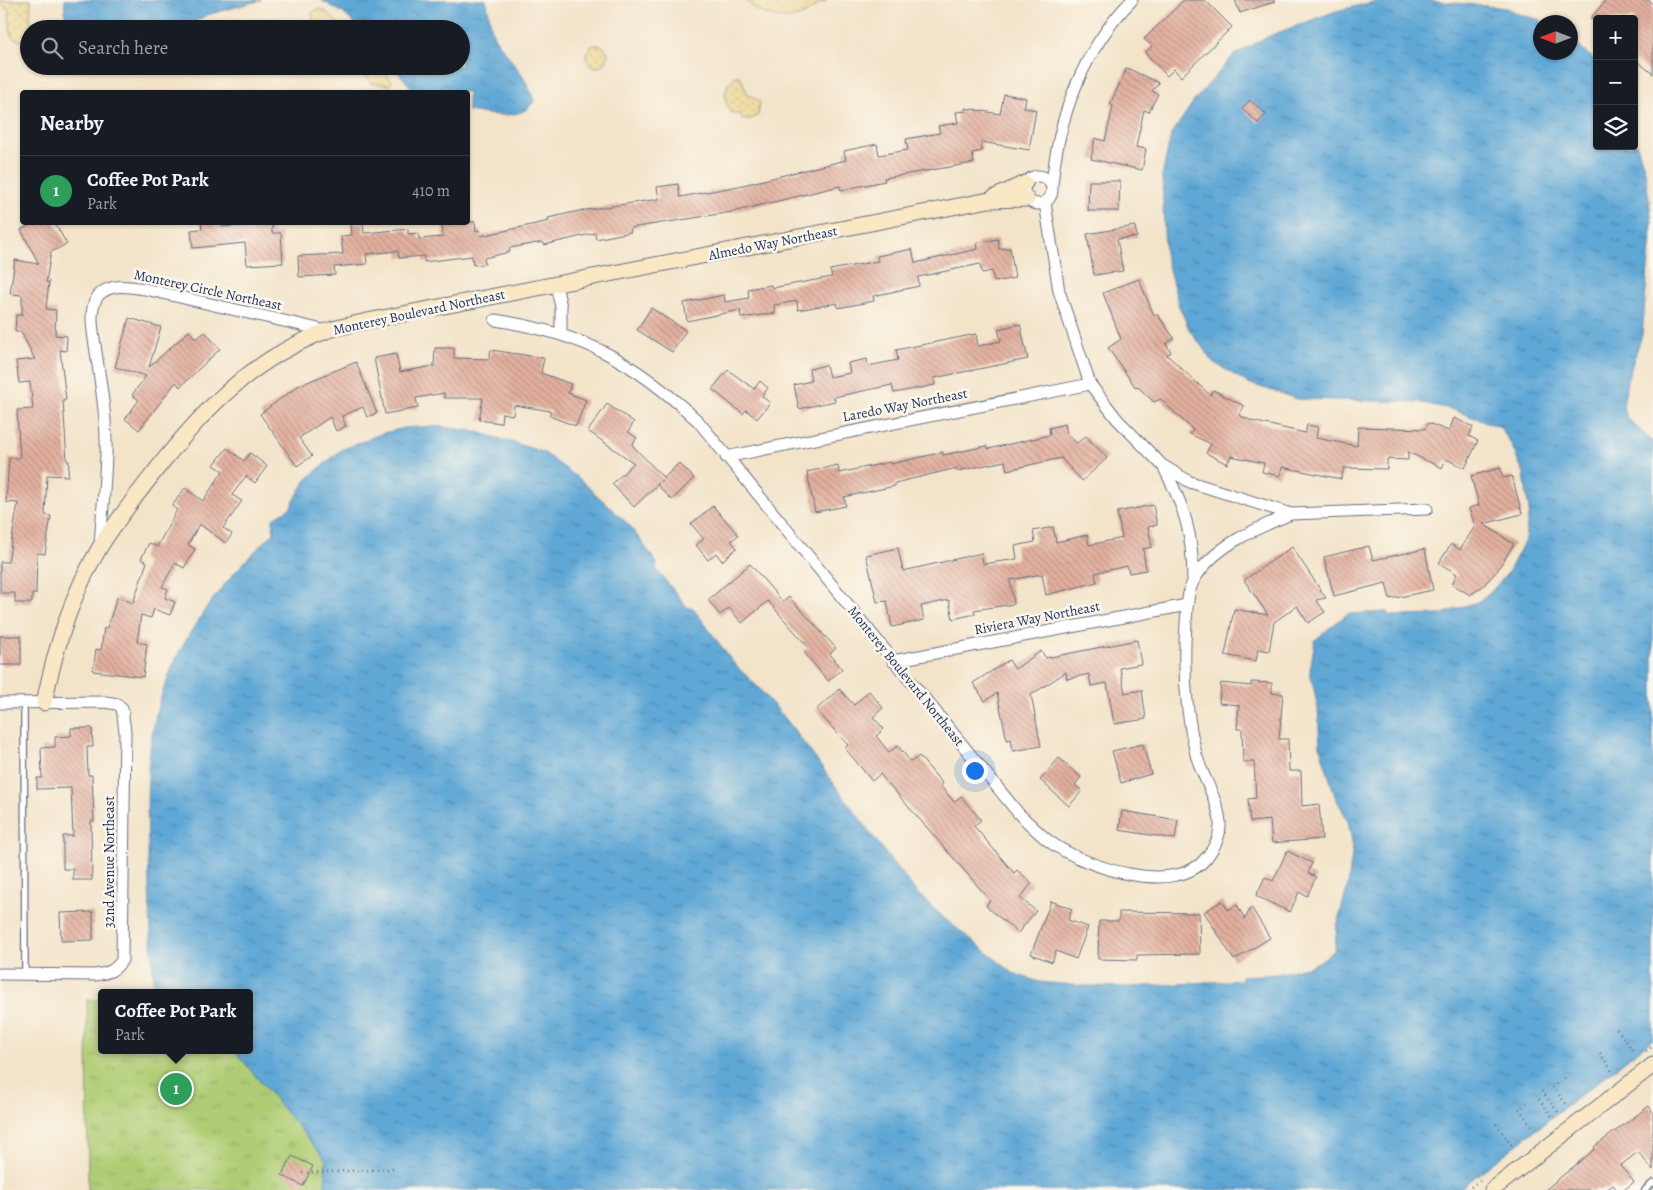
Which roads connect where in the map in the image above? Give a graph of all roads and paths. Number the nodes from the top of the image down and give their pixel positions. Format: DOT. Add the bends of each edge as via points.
graph roads {
  1 [pos="1132,0"];
  2 [pos="1055,151"];
  3 [pos="1032,179"];
  4 [pos="1052,185"];
  5 [pos="1027,199"];
  6 [pos="989,200"];
  7 [pos="1045,203"];
  8 [pos="556,284"];
  9 [pos="495,320"];
  10 [pos="328,331"];
  11 [pos="560,333"];
  12 [pos="1090,384"];
  13 [pos="726,456"];
  14 [pos="1162,464"];
  15 [pos="1427,509"];
  16 [pos="1291,514"];
  17 [pos="100,548"];
  18 [pos="1193,582"];
  19 [pos="1187,605"];
  20 [pos="893,661"];
  21 [pos="0,703"];
  22 [pos="24,703"];
  23 [pos="44,703"];
  24 [pos="0,974"];
  25 [pos="25,974"];
  26 [pos="1617,1029"];
  27 [pos="1635,1052"];
  28 [pos="1600,1053"];
  29 [pos="1653,1065"];
  30 [pos="1612,1071"];
  31 [pos="1565,1078"];
  32 [pos="1542,1091"];
  33 [pos="1539,1099"];
  34 [pos="1527,1103"];
  35 [pos="1567,1105"];
  36 [pos="1558,1112"];
  37 [pos="1552,1116"];
  38 [pos="1496,1124"];
  39 [pos="1535,1130"];
  40 [pos="1513,1147"];
  41 [pos="394,1169"];
  42 [pos="302,1173"];
  43 [pos="1653,1184"];
  44 [pos="1492,1190"];
  45 [pos="1645,1190"];
  1 -- 2 [label="street" via="1099,41 1074,86"];
  2 -- 3 [label="street"];
  2 -- 4 [label="street"];
  3 -- 4 [label="street" via="1046,178"];
  3 -- 5 [label="street" via="1024,191"];
  3 -- 6 [label="street, Almedo Way Northeast"];
  4 -- 7 [label="street" via="1051,195"];
  5 -- 6 [label="street, Almedo Way Northeast"];
  5 -- 7 [label="street" via="1035,204"];
  6 -- 8 [label="street, Almedo Way Northeast"];
  7 -- 12 [label="street, Monterey Boulevard Northeast" via="1059,292"];
  8 -- 10 [label="street, Monterey Boulevard Northeast"];
  8 -- 11 [label="street" via="562,314"];
  9 -- 11 [label="street, Monterey Boulevard Northeast"];
  10 -- 17 [label="street, Monterey Boulevard Northeast" via="283,351 222,394 196,420"];
  10 -- 17 [label="street, Monterey Circle Northeast" via="145,289 121,286 98,296 93,309 93,330 103,400 106,453"];
  11 -- 13 [label="street, Monterey Boulevard Northeast" via="625,362 657,385 698,421"];
  12 -- 13 [label="street, Laredo Way Northeast"];
  12 -- 14 [label="street, Monterey Boulevard Northeast" via="1117,419"];
  13 -- 20 [label="street, Monterey Boulevard Northeast"];
  14 -- 16 [label="street, Monterey Boulevard Northeast" via="1190,482"];
  14 -- 18 [label="street, Monterey Boulevard Northeast" via="1186,517 1191,540"];
  15 -- 16 [label="street"];
  16 -- 18 [label="street, Monterey Boulevard Northeast" via="1226,547 1210,560"];
  17 -- 23 [label="street, Monterey Boulevard Northeast" via="74,599 51,669"];
  18 -- 19 [label="street, Monterey Boulevard Northeast"];
  19 -- 20 [label="street, Riviera Way Northeast"];
  19 -- 20 [label="street, Monterey Boulevard Northeast" via="1185,694 1196,756 1220,822 1218,837 1202,864 1189,872 1175,875 1154,877 1128,873 1073,855 1050,842 1019,814"];
  21 -- 22 [label="street, 32nd Avenue Northeast"];
  22 -- 23 [label="street, 32nd Avenue Northeast"];
  22 -- 25 [label="lane"];
  23 -- 25 [label="street, 32nd Avenue Northeast" via="105,702 122,708 125,732 122,960 117,968 95,975"];
  24 -- 25 [label="street"];
  26 -- 27 [label="path"];
  28 -- 30 [label="path"];
  29 -- 44 [label="street"];
  31 -- 35 [label="path" via="1553,1087"];
  32 -- 36 [label="path"];
  33 -- 37 [label="path"];
  34 -- 39 [label="path" via="1519,1110"];
  38 -- 40 [label="path"];
  41 -- 42 [label="path"];
  43 -- 45 [label="lane"];
}
